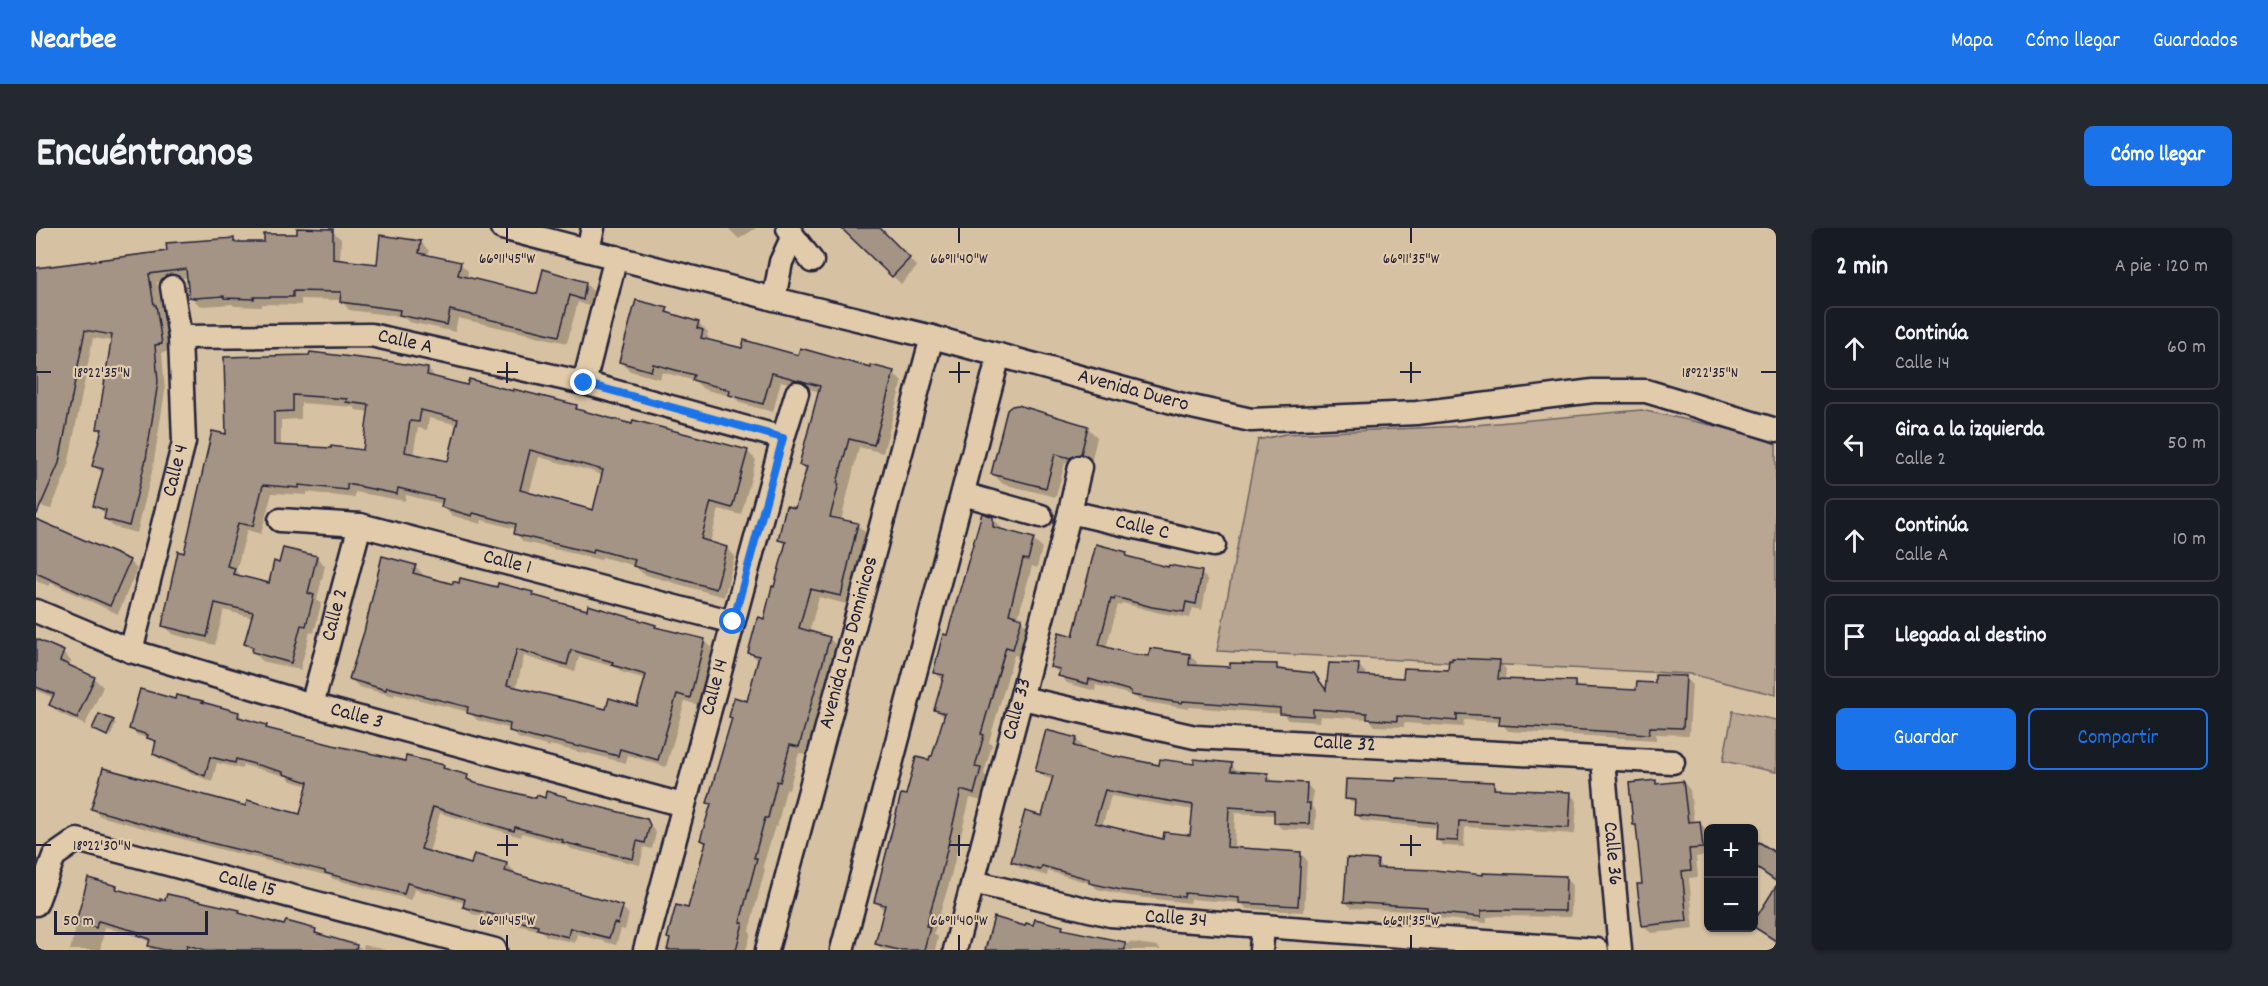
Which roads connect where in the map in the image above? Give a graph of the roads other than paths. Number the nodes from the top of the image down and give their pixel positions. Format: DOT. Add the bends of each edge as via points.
graph roads {
  1 [pos="502,228"];
  2 [pos="790,232"];
  3 [pos="590,239"];
  4 [pos="616,257"];
  5 [pos="812,261"];
  6 [pos="172,287"];
  7 [pos="774,299"];
  8 [pos="180,337"];
  9 [pos="932,337"];
  10 [pos="999,355"];
  11 [pos="584,383"];
  12 [pos="797,393"];
  13 [pos="1776,430"];
  14 [pos="783,438"];
  15 [pos="1080,467"];
  16 [pos="963,494"];
  17 [pos="1070,513"];
  18 [pos="1041,516"];
  19 [pos="280,520"];
  20 [pos="360,525"];
  21 [pos="1214,545"];
  22 [pos="36,611"];
  23 [pos="733,622"];
  24 [pos="131,651"];
  25 [pos="1022,698"];
  26 [pos="312,705"];
  27 [pos="1603,760"];
  28 [pos="1672,762"];
  29 [pos="683,805"];
  30 [pos="973,882"];
  31 [pos="36,904"];
  32 [pos="1262,939"];
  33 [pos="1386,942"];
  34 [pos="495,950"];
  35 [pos="645,950"];
  36 [pos="767,950"];
  37 [pos="842,950"];
  38 [pos="955,950"];
  39 [pos="1596,950"];
  40 [pos="1620,950"];
  1 -- 3 [label="street, Avenida Duero"];
  2 -- 5 [label="street"];
  2 -- 7 [label="street"];
  3 -- 4 [label="street, Avenida Duero"];
  4 -- 7 [label="street, Avenida Duero"];
  4 -- 11 [label="street"];
  6 -- 8 [label="street, Calle 4"];
  7 -- 9 [label="street, Avenida Duero"];
  8 -- 11 [label="street, Calle A" via="371,335"];
  8 -- 24 [label="street, Calle 4" via="184,442"];
  9 -- 10 [label="street, Avenida Duero"];
  9 -- 36 [label="street, Avenida Los Dominicos"];
  10 -- 13 [label="street, Avenida Duero" via="1251,420 1417,413 1593,391 1646,391"];
  10 -- 16 [label="street"];
  11 -- 14 [label="street, Calle A"];
  12 -- 14 [label="street, Calle 14"];
  14 -- 23 [label="street, Calle 14"];
  15 -- 17 [label="street, Calle 33"];
  16 -- 18 [label="street"];
  16 -- 37 [label="street"];
  17 -- 21 [label="street, Calle C"];
  17 -- 25 [label="street, Calle 33"];
  19 -- 20 [label="street, Calle 1"];
  20 -- 23 [label="street, Calle 1"];
  20 -- 26 [label="street, Calle 2"];
  22 -- 24 [label="street, Calle 3"];
  23 -- 29 [label="street, Calle 14"];
  24 -- 26 [label="street, Calle 3"];
  25 -- 27 [label="street, Calle 32" via="1195,737"];
  25 -- 30 [label="street, Calle 33"];
  26 -- 29 [label="street, Calle 3"];
  27 -- 28 [label="street, Calle 32"];
  27 -- 40 [label="street, Calle 36"];
  29 -- 35 [label="street, Calle 14"];
  30 -- 32 [label="street, Calle 34" via="1110,915"];
  30 -- 38 [label="street, Calle 33"];
  31 -- 34 [label="street, Calle 15" via="54,856 77,840"];
  32 -- 33 [label="street, Calle 34"];
  33 -- 39 [label="street, Calle 34"];
}
